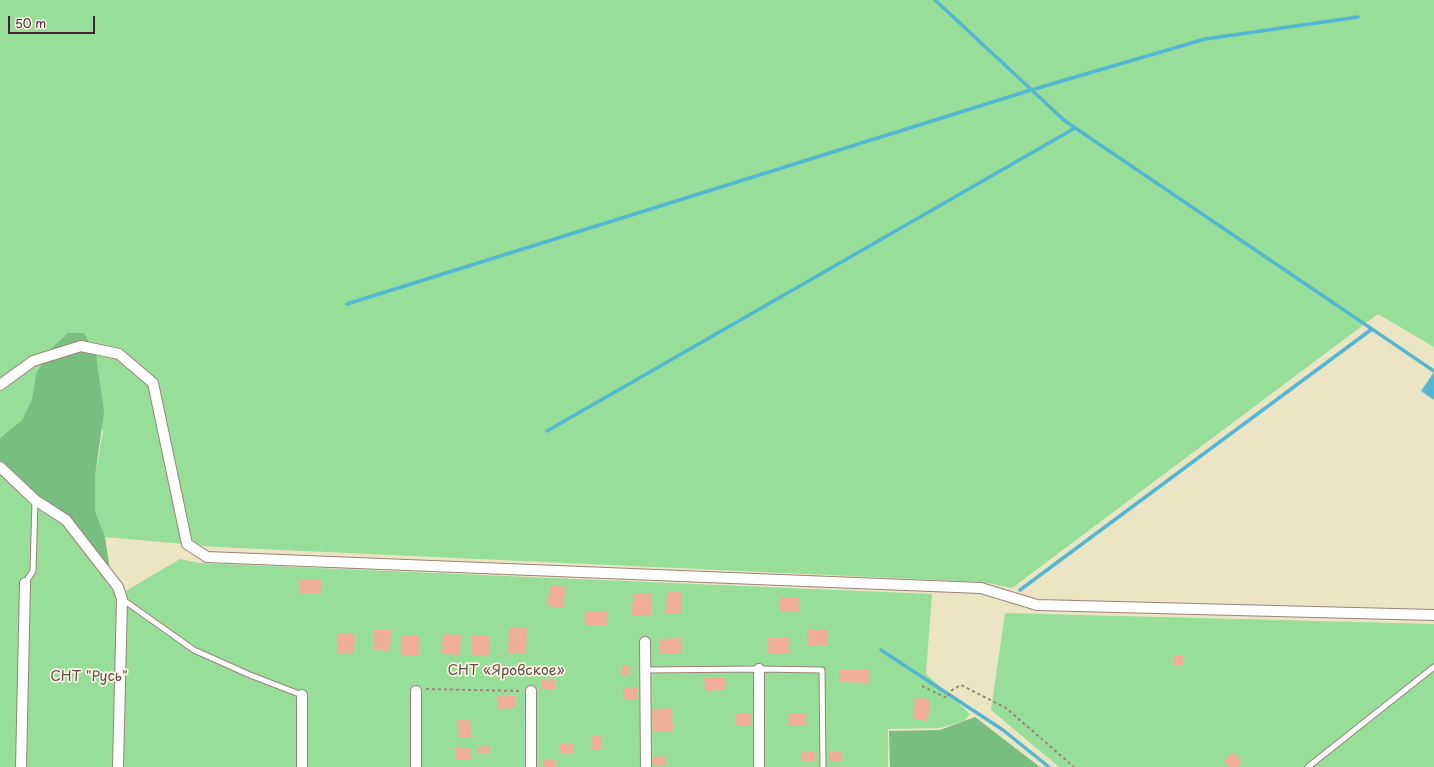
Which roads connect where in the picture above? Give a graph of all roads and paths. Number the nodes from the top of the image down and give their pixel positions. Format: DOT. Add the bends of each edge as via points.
graph roads {
  1 [pos="0,385"];
  2 [pos="0,467"];
  3 [pos="35,500"];
  4 [pos="25,583"];
  5 [pos="122,599"];
  6 [pos="1434,615"];
  7 [pos="645,642"];
  8 [pos="1434,667"];
  9 [pos="759,668"];
  10 [pos="645,670"];
  11 [pos="922,686"];
  12 [pos="416,691"];
  13 [pos="531,691"];
  14 [pos="302,695"];
  15 [pos="21,767"];
  16 [pos="118,767"];
  17 [pos="302,767"];
  18 [pos="416,767"];
  19 [pos="531,767"];
  20 [pos="646,767"];
  21 [pos="759,767"];
  22 [pos="823,767"];
  23 [pos="1074,767"];
  24 [pos="1308,767"];
  1 -- 6 [label="street" via="33,361 81,346 119,354 152,383 187,544 206,557 981,588 1037,605"];
  2 -- 3 [label="street"];
  3 -- 4 [label="lane" via="33,571"];
  3 -- 5 [label="street" via="66,520 109,574"];
  4 -- 15 [label="street"];
  5 -- 14 [label="lane" via="194,650"];
  5 -- 16 [label="street"];
  7 -- 10 [label="street"];
  8 -- 24 [label="lane"];
  9 -- 10 [label="lane"];
  9 -- 21 [label="street"];
  9 -- 22 [label="lane" via="822,670"];
  10 -- 20 [label="street"];
  11 -- 23 [label="path" via="947,698 952,690 961,685 1006,708"];
  12 -- 13 [label="path"];
  12 -- 18 [label="street"];
  13 -- 19 [label="street"];
  14 -- 17 [label="street"];
}
